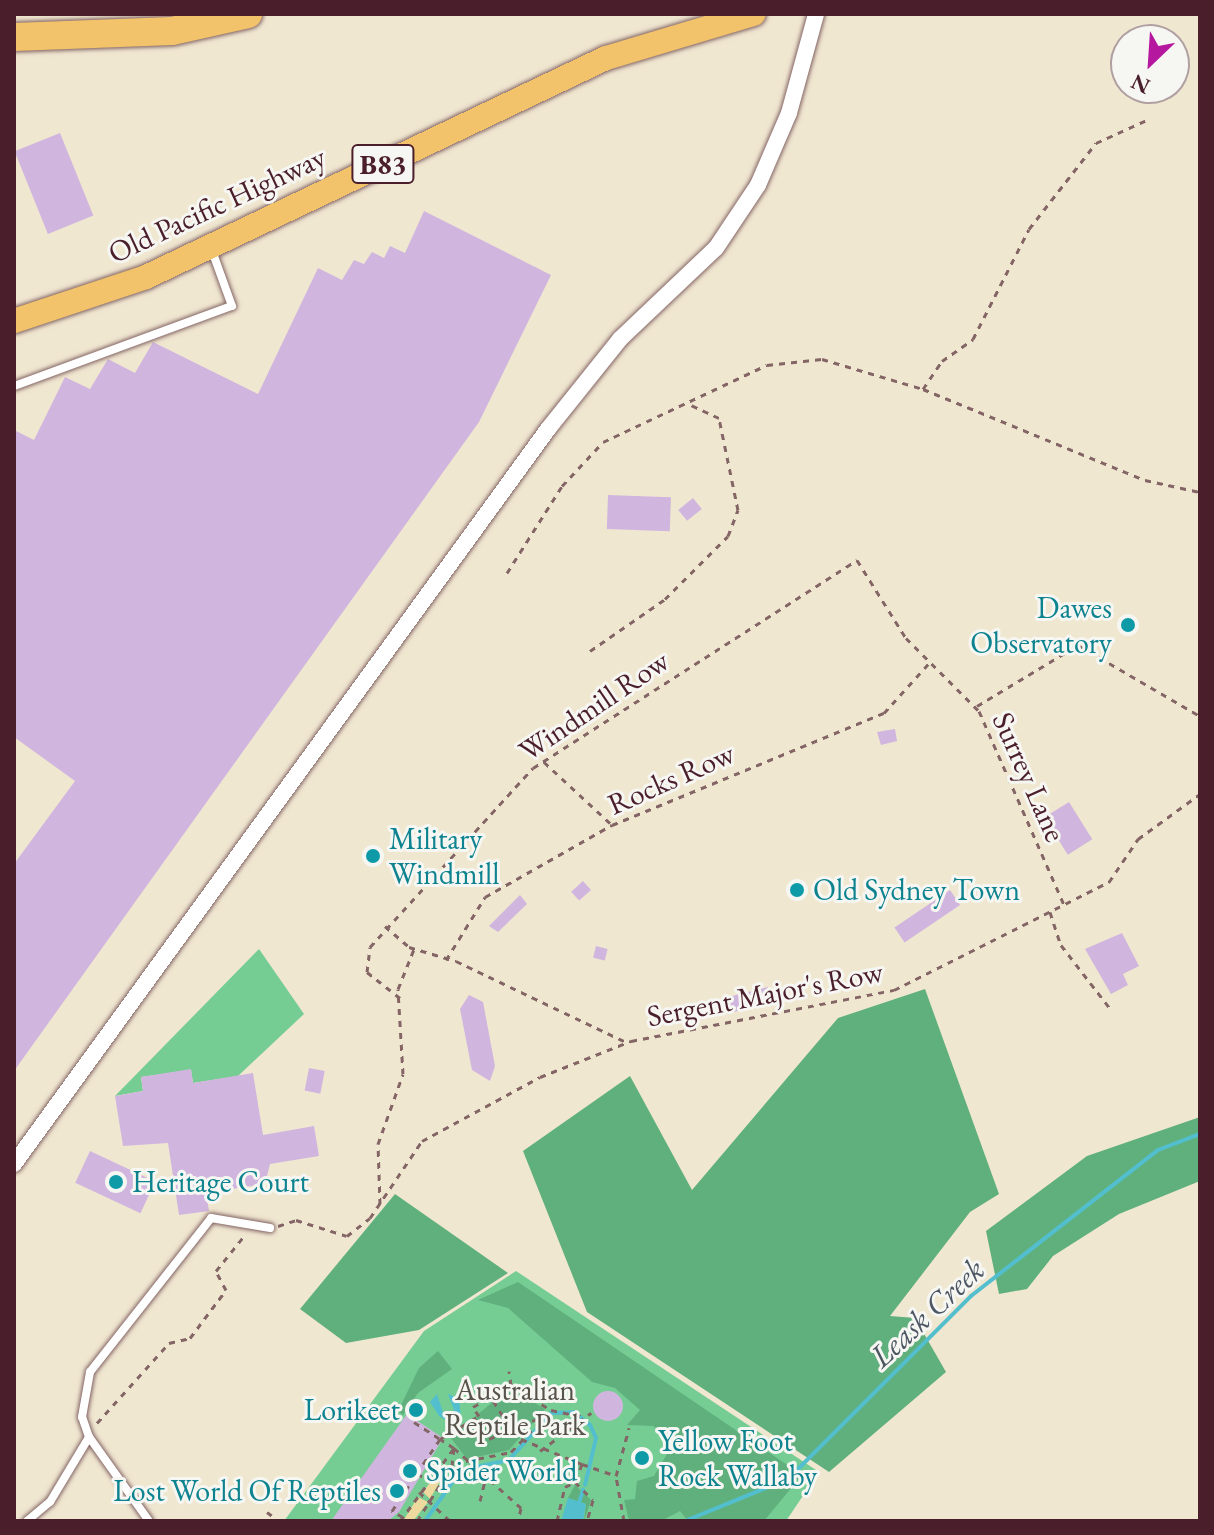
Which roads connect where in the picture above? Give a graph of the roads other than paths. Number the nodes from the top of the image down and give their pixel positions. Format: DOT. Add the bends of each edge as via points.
graph roads {
  1 [pos="248,14"];
  2 [pos="754,14"];
  3 [pos="816,14"];
  4 [pos="14,37"];
  5 [pos="210,247"];
  6 [pos="14,321"];
  7 [pos="14,386"];
  8 [pos="14,1164"];
  9 [pos="270,1228"];
  10 [pos="89,1437"];
  11 [pos="27,1521"];
  12 [pos="149,1521"];
  1 -- 4 [label="highway" via="172,31"];
  2 -- 5 [label="main road, Old Pacific Highway / B83" via="606,58"];
  3 -- 8 [label="street" via="776,142 716,248 620,339 548,429"];
  5 -- 6 [label="main road, Old Pacific Highway / B83"];
  5 -- 7 [label="lane" via="232,306"];
  9 -- 10 [label="lane" via="211,1218 90,1372 82,1417"];
  10 -- 11 [label="lane" via="50,1502"];
  10 -- 12 [label="lane"];
}
